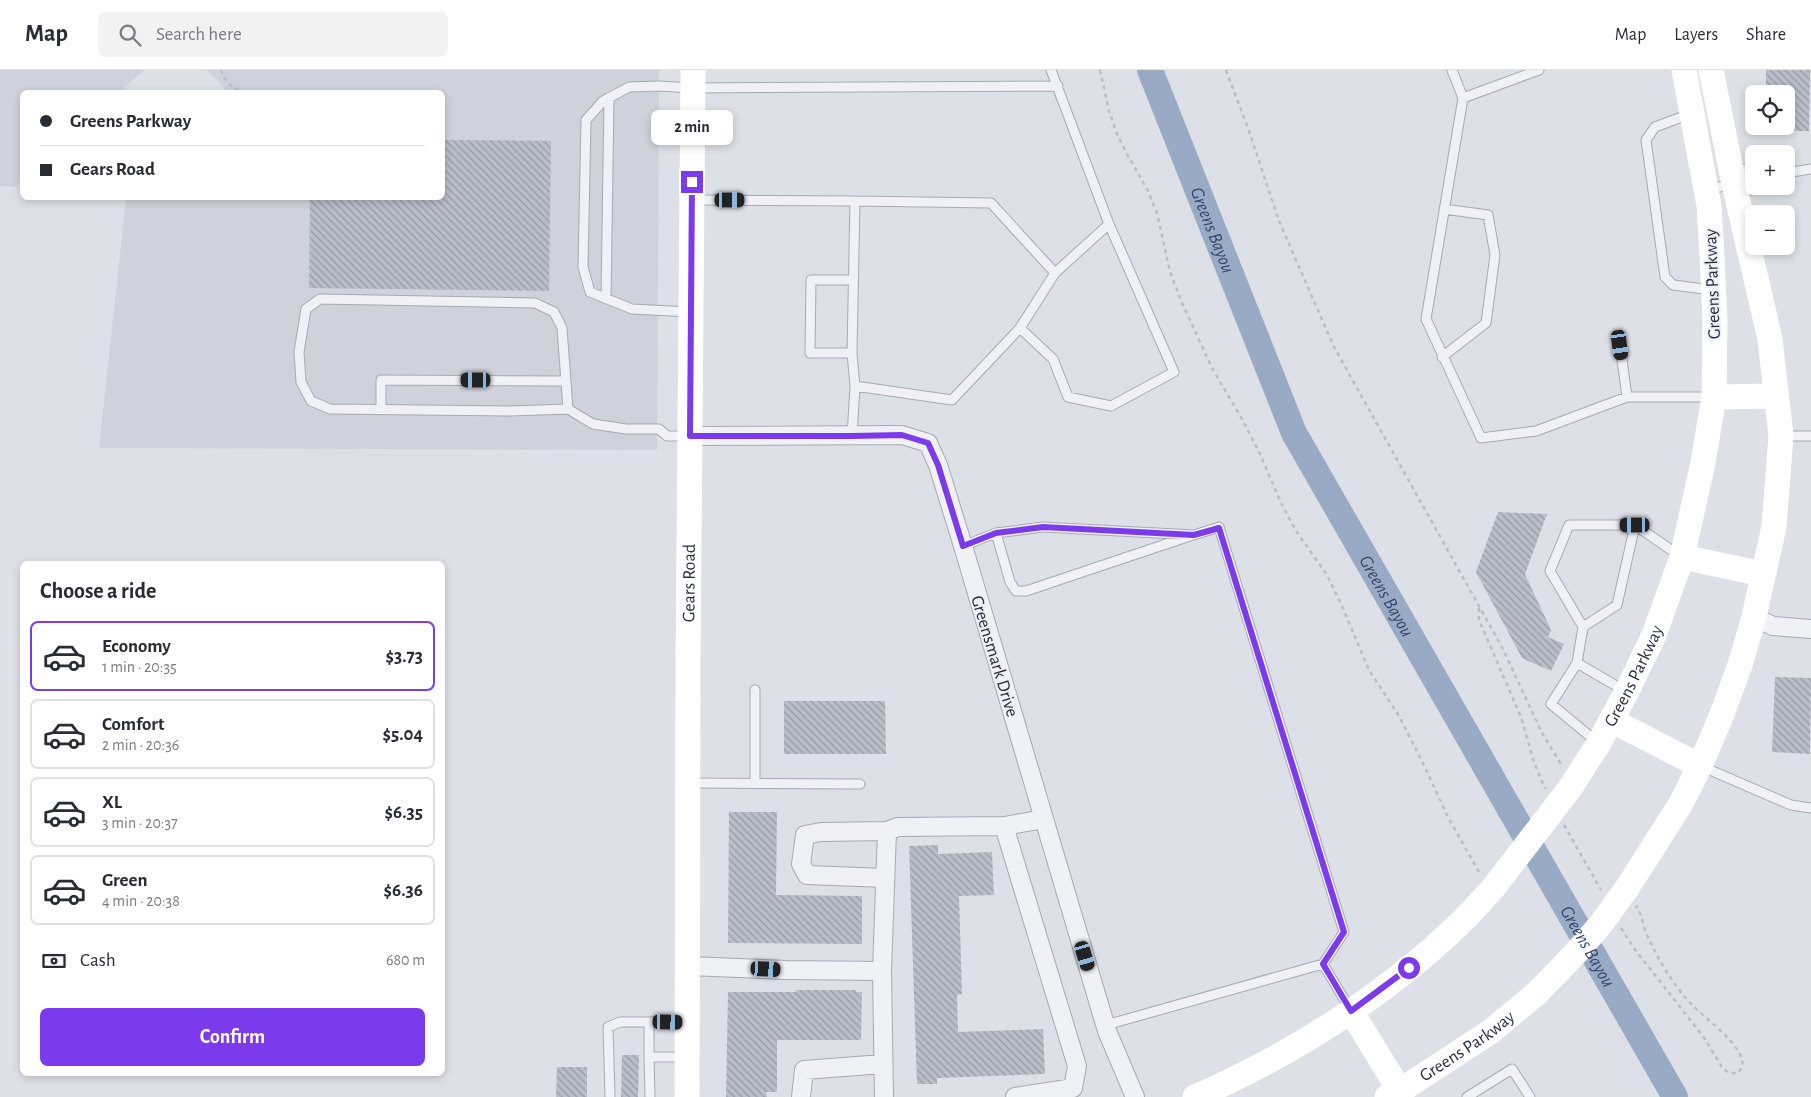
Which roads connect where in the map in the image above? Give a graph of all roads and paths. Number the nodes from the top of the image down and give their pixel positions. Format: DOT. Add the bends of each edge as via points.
graph roads {
  1 [pos="221,70"];
  2 [pos="1051,70"];
  3 [pos="1100,70"];
  4 [pos="1226,70"];
  5 [pos="1452,70"];
  6 [pos="1538,70"];
  7 [pos="1684,70"];
  8 [pos="1711,70"];
  9 [pos="692,79"];
  10 [pos="1058,86"];
  11 [pos="237,90"];
  12 [pos="610,98"];
  13 [pos="1463,98"];
  14 [pos="1692,114"];
  15 [pos="1745,169"];
  16 [pos="1808,170"];
  17 [pos="1795,172"];
  18 [pos="1737,183"];
  19 [pos="1745,187"];
  20 [pos="1705,190"];
  21 [pos="691,200"];
  22 [pos="855,201"];
  23 [pos="1444,209"];
  24 [pos="1109,224"];
  25 [pos="1056,273"];
  26 [pos="853,280"];
  27 [pos="1714,290"];
  28 [pos="606,299"];
  29 [pos="691,312"];
  30 [pos="1020,328"];
  31 [pos="1620,345"];
  32 [pos="852,353"];
  33 [pos="1442,357"];
  34 [pos="566,381"];
  35 [pos="855,386"];
  36 [pos="1776,396"];
  37 [pos="1627,397"];
  38 [pos="1714,397"];
  39 [pos="568,409"];
  40 [pos="381,410"];
  41 [pos="690,436"];
  42 [pos="852,436"];
  43 [pos="1781,436"];
  44 [pos="1811,436"];
  45 [pos="1635,525"];
  46 [pos="996,533"];
  47 [pos="1194,535"];
  48 [pos="963,546"];
  49 [pos="1682,557"];
  50 [pos="1763,574"];
  51 [pos="1754,617"];
  52 [pos="1583,627"];
  53 [pos="1811,629"];
  54 [pos="1577,664"];
  55 [pos="755,690"];
  56 [pos="1626,692"];
  57 [pos="1611,720"];
  58 [pos="1599,743"];
  59 [pos="1700,766"];
  60 [pos="688,783"];
  61 [pos="755,783"];
  62 [pos="860,784"];
  63 [pos="1572,784"];
  64 [pos="1811,808"];
  65 [pos="1044,819"];
  66 [pos="1004,826"];
  67 [pos="887,831"];
  68 [pos="885,878"];
  69 [pos="1489,892"];
  70 [pos="1323,964"];
  71 [pos="688,966"];
  72 [pos="882,971"];
  73 [pos="1351,1011"];
  74 [pos="649,1022"];
  75 [pos="688,1022"];
  76 [pos="1106,1025"];
  77 [pos="649,1057"];
  78 [pos="688,1057"];
  79 [pos="883,1064"];
  80 [pos="1397,1095"];
  81 [pos="610,1097"];
  82 [pos="650,1097"];
  83 [pos="687,1097"];
  84 [pos="801,1097"];
  85 [pos="884,1097"];
  86 [pos="1015,1097"];
  87 [pos="1135,1097"];
  88 [pos="1195,1097"];
  89 [pos="1467,1097"];
  90 [pos="1530,1097"];
  1 -- 11 [label="path" via="223,77"];
  2 -- 10 [label="lane"];
  3 -- 69 [label="path" via="1117,134 1157,213 1170,272 1198,339 1260,454 1296,531 1326,575 1369,670 1399,716"];
  4 -- 63 [label="path" via="1279,220 1334,348 1503,649 1541,731"];
  5 -- 13 [label="lane"];
  6 -- 13 [label="lane"];
  7 -- 14 [label="street, Greens Parkway"];
  8 -- 18 [label="street, Greens Parkway"];
  9 -- 10 [label="lane"];
  9 -- 12 [label="lane" via="659,86 629,87"];
  9 -- 21 [label="street, Gears Road"];
  10 -- 24 [label="lane"];
  12 -- 28 [label="lane"];
  12 -- 28 [label="lane" via="603,101 586,120 584,267 590,292"];
  13 -- 23 [label="lane"];
  14 -- 20 [label="street, Greens Parkway"];
  14 -- 27 [label="lane" via="1655,127 1646,140 1665,278 1673,285"];
  15 -- 18 [label="lane"];
  16 -- 17 [label="lane"];
  18 -- 19 [label="lane"];
  18 -- 20 [label="lane"];
  18 -- 36 [label="street, Greens Parkway" via="1770,339"];
  20 -- 27 [label="street, Greens Parkway" via="1709,206"];
  21 -- 22 [label="lane"];
  21 -- 29 [label="street, Gears Road"];
  22 -- 25 [label="lane" via="991,203"];
  22 -- 26 [label="lane"];
  23 -- 33 [label="lane" via="1426,319"];
  23 -- 33 [label="lane" via="1488,215 1496,256 1486,323"];
  24 -- 25 [label="lane"];
  24 -- 30 [label="lane" via="1174,372 1111,406 1068,397 1052,359"];
  25 -- 30 [label="lane"];
  26 -- 32 [label="lane"];
  26 -- 32 [label="lane" via="811,280 810,335 810,353"];
  27 -- 38 [label="street, Greens Parkway"];
  28 -- 29 [label="lane" via="632,309"];
  29 -- 41 [label="street, Gears Road"];
  30 -- 35 [label="lane" via="952,400"];
  31 -- 37 [label="lane"];
  32 -- 35 [label="lane"];
  33 -- 37 [label="lane" via="1481,438 1536,432"];
  34 -- 39 [label="lane"];
  34 -- 40 [label="lane" via="381,380"];
  34 -- 40 [label="lane" via="562,328 554,312 535,304 320,299 306,309 299,352 301,382 311,401 330,409"];
  35 -- 42 [label="lane"];
  36 -- 38 [label="street"];
  36 -- 43 [label="street, Greens Parkway"];
  37 -- 38 [label="lane"];
  38 -- 49 [label="street, Greens Parkway"];
  39 -- 40 [label="lane"];
  39 -- 41 [label="lane" via="593,424 659,429 667,436"];
  41 -- 42 [label="street, Greensmark Drive"];
  41 -- 60 [label="street, Gears Road"];
  42 -- 48 [label="street, Greensmark Drive" via="902,435 928,443"];
  43 -- 44 [label="lane"];
  43 -- 50 [label="street, Greens Parkway" via="1774,527"];
  45 -- 49 [label="lane"];
  45 -- 52 [label="lane" via="1616,605"];
  45 -- 52 [label="lane" via="1569,525 1550,572"];
  46 -- 47 [label="lane" via="1043,527"];
  46 -- 47 [label="lane" via="1010,582 1016,591 1026,591"];
  46 -- 48 [label="lane"];
  47 -- 70 [label="lane" via="1219,528 1344,932"];
  48 -- 65 [label="street, Greensmark Drive"];
  49 -- 50 [label="street"];
  49 -- 56 [label="street, Greens Parkway" via="1654,635"];
  50 -- 51 [label="street, Greens Parkway"];
  51 -- 53 [label="street" via="1773,626"];
  51 -- 59 [label="street, Greens Parkway" via="1740,666"];
  52 -- 54 [label="lane"];
  54 -- 56 [label="lane"];
  54 -- 58 [label="lane" via="1551,704"];
  55 -- 61 [label="lane"];
  56 -- 57 [label="street, Greens Parkway"];
  57 -- 58 [label="street, Greens Parkway"];
  57 -- 59 [label="street"];
  58 -- 63 [label="street, Greens Parkway"];
  59 -- 64 [label="lane" via="1792,805"];
  59 -- 80 [label="street, Greens Parkway, bridge" via="1680,805 1627,888 1574,955 1536,994 1490,1032"];
  60 -- 61 [label="lane"];
  60 -- 71 [label="street, Gears Road"];
  61 -- 62 [label="lane"];
  63 -- 69 [label="street, Greens Parkway, bridge"];
  65 -- 66 [label="street"];
  65 -- 76 [label="street, Greensmark Drive"];
  66 -- 67 [label="street" via="898,827"];
  66 -- 86 [label="street" via="1077,1066 1073,1088"];
  67 -- 68 [label="street"];
  67 -- 68 [label="street" via="805,835 801,864 808,875"];
  68 -- 72 [label="street"];
  69 -- 73 [label="street, Greens Parkway" via="1424,957"];
  70 -- 73 [label="lane"];
  70 -- 76 [label="lane"];
  71 -- 72 [label="street"];
  71 -- 75 [label="street, Gears Road"];
  72 -- 79 [label="street"];
  73 -- 80 [label="street"];
  73 -- 88 [label="street, Greens Parkway" via="1288,1051"];
  74 -- 75 [label="lane"];
  74 -- 77 [label="lane"];
  74 -- 81 [label="lane" via="620,1022 608,1027"];
  75 -- 78 [label="street, Gears Road"];
  76 -- 87 [label="street, Greensmark Drive"];
  77 -- 78 [label="lane"];
  77 -- 82 [label="lane"];
  78 -- 83 [label="street, Gears Road"];
  79 -- 84 [label="street" via="804,1070"];
  79 -- 85 [label="street"];
  89 -- 90 [label="lane" via="1512,1070"];
}
